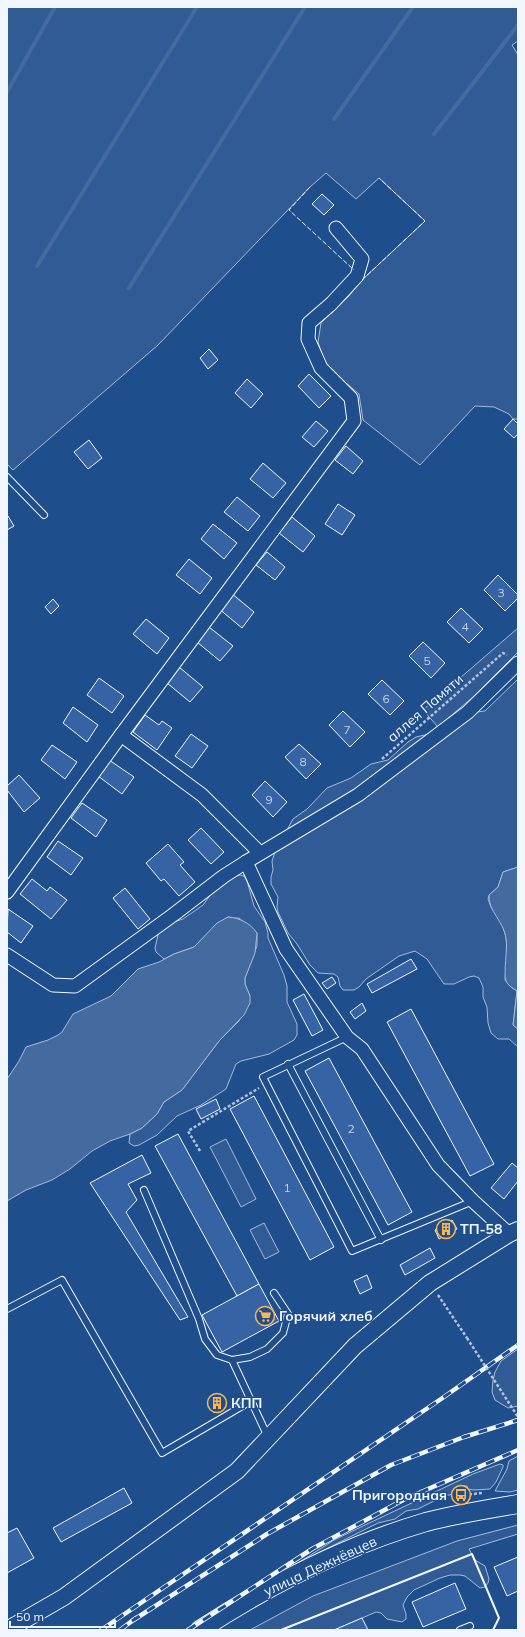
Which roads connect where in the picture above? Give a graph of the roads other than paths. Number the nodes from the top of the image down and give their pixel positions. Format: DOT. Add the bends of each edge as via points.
graph roads {
  1 [pos="336,228"];
  2 [pos="7,477"];
  3 [pos="44,515"];
  4 [pos="513,659"];
  5 [pos="121,735"];
  6 [pos="260,853"];
  7 [pos="246,862"];
  8 [pos="7,892"];
  9 [pos="7,955"];
  10 [pos="347,1037"];
  11 [pos="288,1064"];
  12 [pos="144,1190"];
  13 [pos="473,1201"];
  14 [pos="513,1232"];
  15 [pos="381,1240"];
  16 [pos="274,1293"];
  17 [pos="7,1308"];
  18 [pos="232,1360"];
  19 [pos="251,1401"];
  20 [pos="268,1438"];
  21 [pos="518,1504"];
  22 [pos="470,1626"];
  23 [pos="7,1630"];
  24 [pos="200,1630"];
  25 [pos="460,1630"];
  1 -- 5 [label="street" via="362,259 357,276 309,323 308,339 321,368 351,398 354,421"];
  2 -- 3 [label="lane"];
  4 -- 6 [label="street" via="468,712 358,795"];
  5 -- 6 [label="street" via="202,795"];
  5 -- 8 [label="street"];
  6 -- 7 [label="street"];
  7 -- 9 [label="street" via="75,986 53,985"];
  7 -- 10 [label="street" via="286,949"];
  10 -- 11 [label="lane"];
  10 -- 13 [label="street" via="362,1049 438,1165"];
  11 -- 15 [label="lane"];
  11 -- 15 [label="lane" via="263,1077 352,1252"];
  12 -- 18 [label="lane" via="199,1319 205,1339 217,1355"];
  13 -- 14 [label="street"];
  13 -- 15 [label="lane"];
  14 -- 20 [label="street" via="430,1283 355,1346"];
  16 -- 18 [label="lane" via="288,1314 283,1333 267,1349 250,1357"];
  17 -- 19 [label="lane" via="62,1280 162,1453"];
  18 -- 19 [label="lane"];
  19 -- 20 [label="lane"];
  20 -- 23 [label="street" via="237,1471 64,1597"];
  21 -- 24 [label="main road, улица Дежнёвцев" via="426,1522 348,1550 261,1593"];
  22 -- 25 [label="lane"];
}
